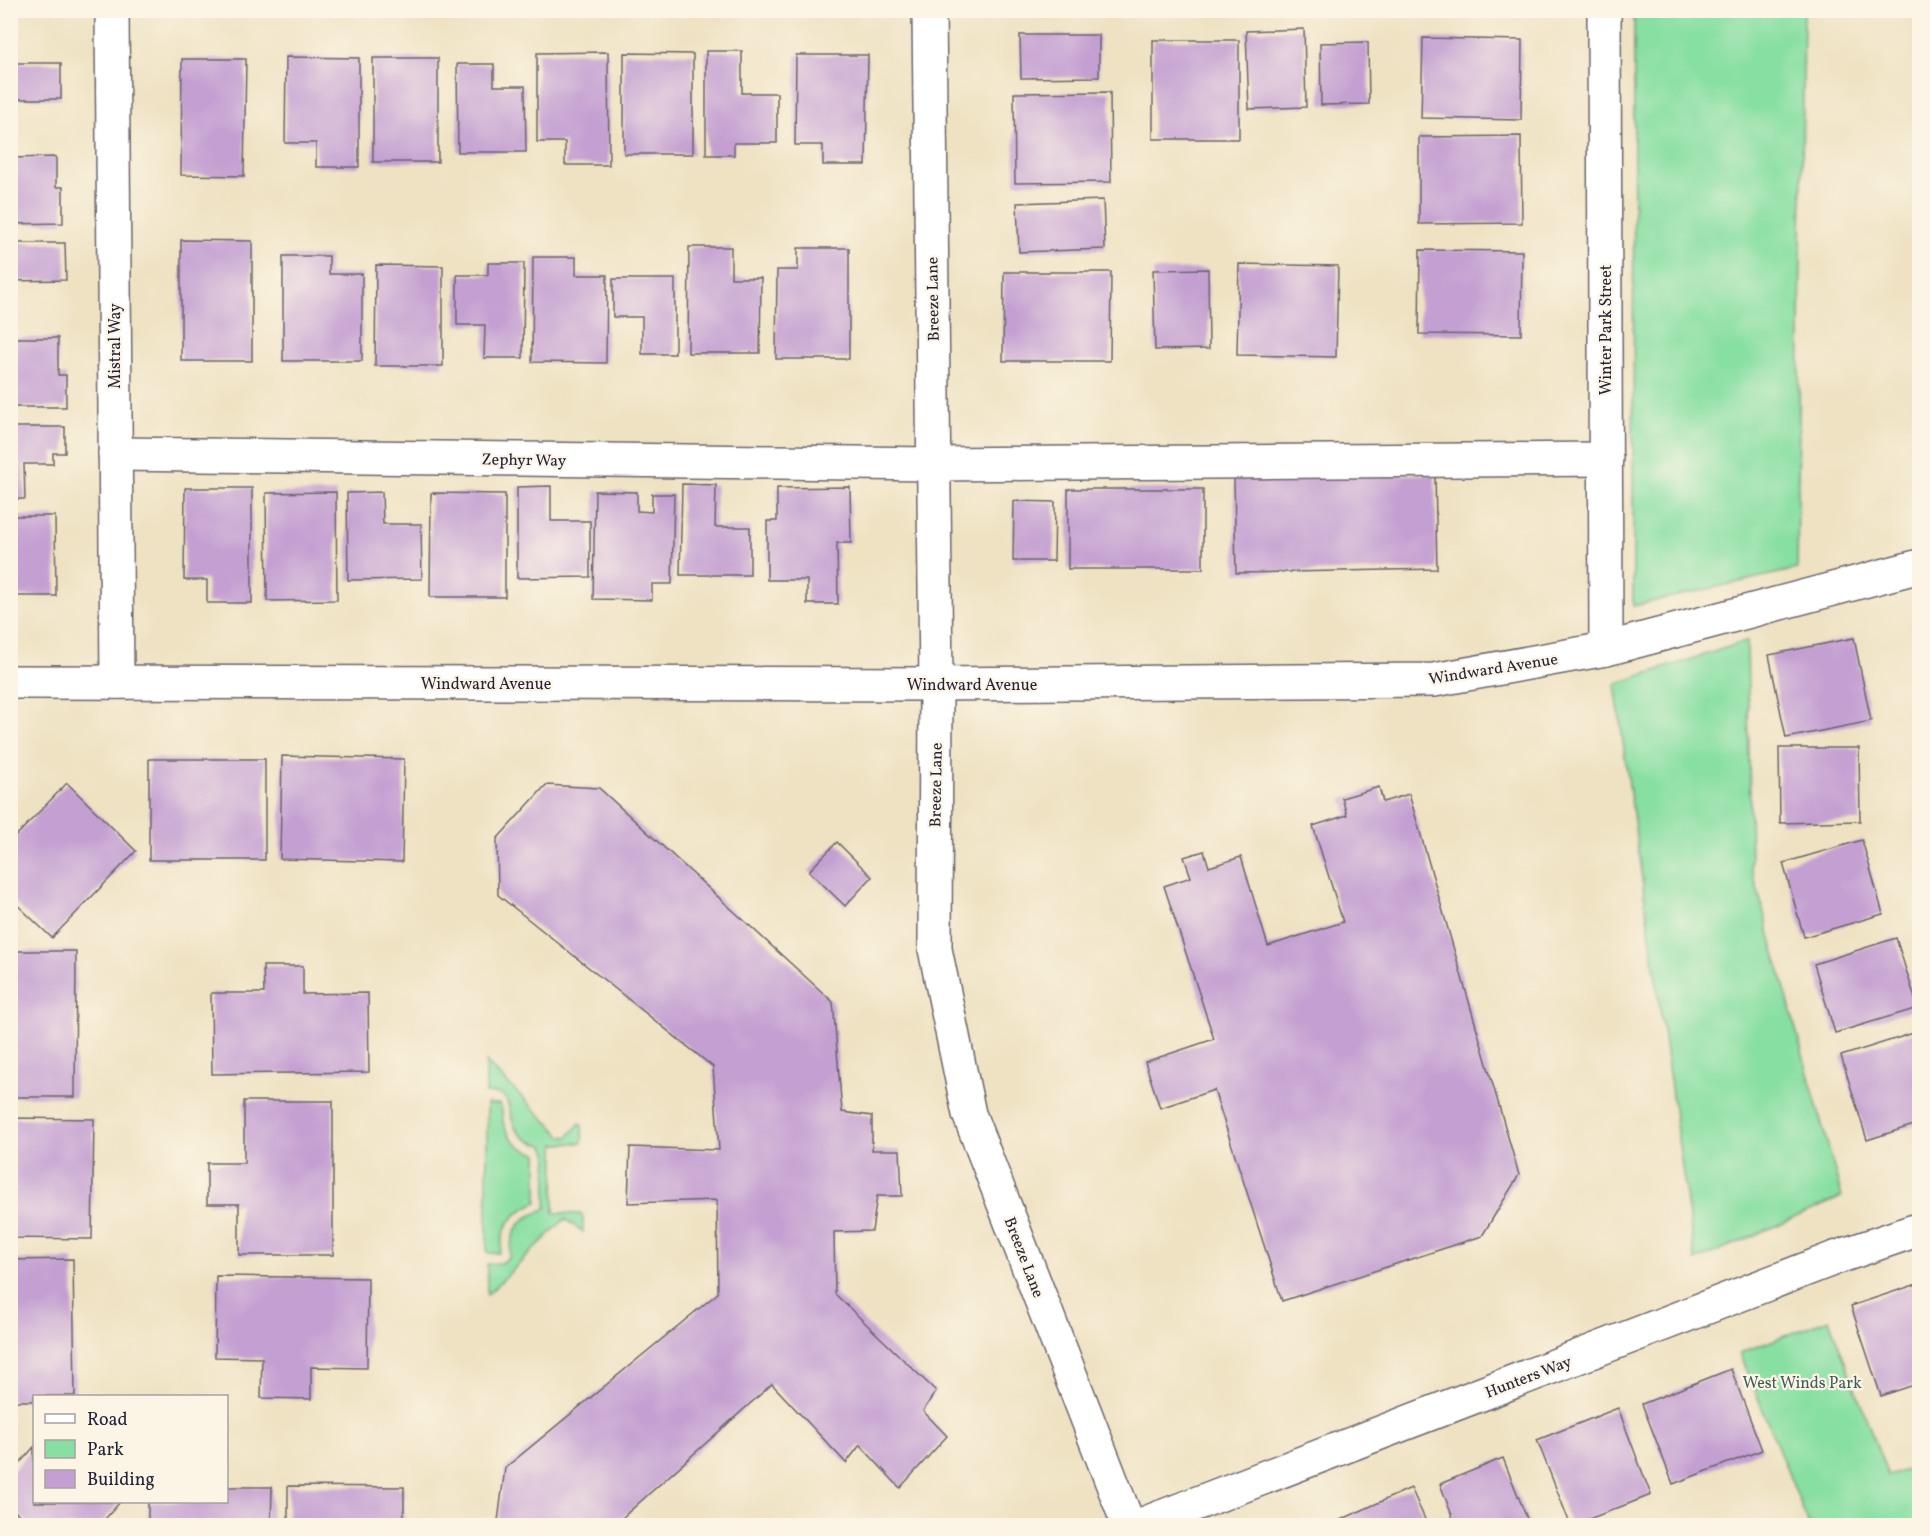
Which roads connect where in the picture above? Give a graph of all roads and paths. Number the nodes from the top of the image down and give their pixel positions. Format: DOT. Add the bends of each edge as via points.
graph roads {
  1 [pos="112,10"];
  2 [pos="929,10"];
  3 [pos="1604,10"];
  4 [pos="115,453"];
  5 [pos="1606,459"];
  6 [pos="933,464"];
  7 [pos="1920,566"];
  8 [pos="1606,649"];
  9 [pos="10,682"];
  10 [pos="117,682"];
  11 [pos="936,684"];
  12 [pos="1920,1229"];
  13 [pos="1129,1526"];
  14 [pos="1138,1526"];
  1 -- 4 [label="street, Mistral Way"];
  2 -- 6 [label="street, Breeze Lane"];
  3 -- 5 [label="street, Winter Park Street"];
  4 -- 6 [label="street, Zephyr Way"];
  4 -- 10 [label="street, Mistral Way"];
  5 -- 6 [label="street, Zephyr Way"];
  5 -- 8 [label="street, Winter Park Street"];
  6 -- 11 [label="street, Breeze Lane"];
  7 -- 8 [label="street, Windward Avenue"];
  8 -- 11 [label="street, Windward Avenue" via="1434,680"];
  9 -- 10 [label="street, Windward Avenue"];
  10 -- 11 [label="street, Windward Avenue"];
  11 -- 13 [label="street, Breeze Lane" via="934,949 969,1114"];
  12 -- 14 [label="street, Hunters Way" via="1835,1258"];
}
